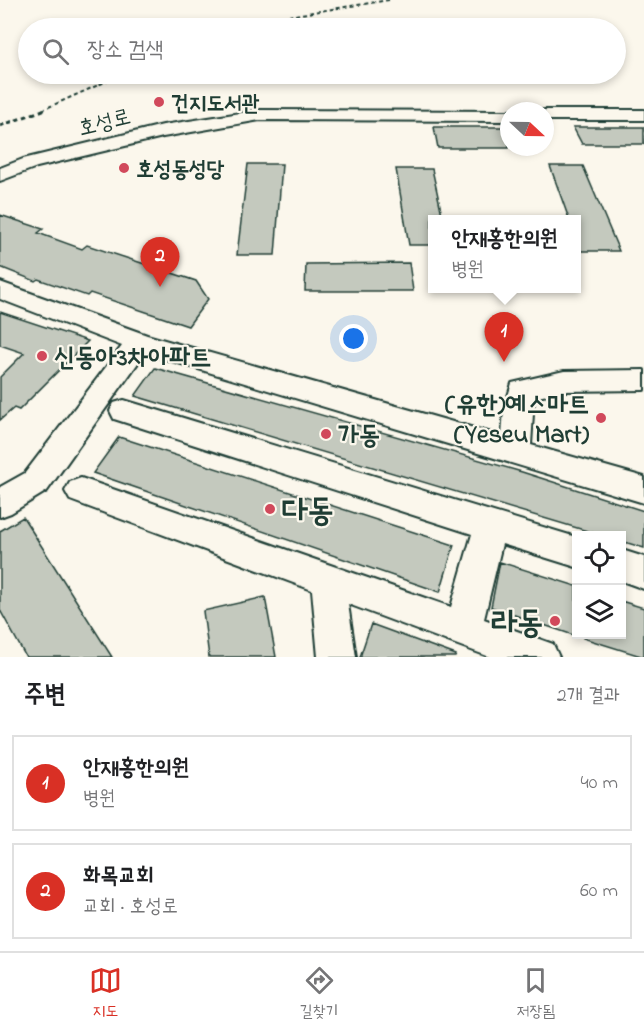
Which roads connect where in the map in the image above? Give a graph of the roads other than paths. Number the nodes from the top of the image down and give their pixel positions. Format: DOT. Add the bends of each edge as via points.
graph roads {
  1 [pos="554,115"];
  2 [pos="644,115"];
  3 [pos="500,116"];
  4 [pos="0,175"];
  5 [pos="0,290"];
  6 [pos="139,342"];
  7 [pos="644,380"];
  8 [pos="124,411"];
  9 [pos="516,452"];
  10 [pos="644,490"];
  11 [pos="81,491"];
  12 [pos="0,502"];
  13 [pos="491,524"];
  14 [pos="572,551"];
  15 [pos="626,568"];
  16 [pos="644,573"];
  17 [pos="328,582"];
  18 [pos="463,630"];
  19 [pos="337,657"];
  20 [pos="540,657"];
  1 -- 2 [label="street"];
  3 -- 4 [label="street, 호성로" via="260,115 163,131 30,163"];
  5 -- 6 [label="street"];
  6 -- 9 [label="street"];
  6 -- 12 [label="street" via="36,482"];
  7 -- 9 [label="street" via="564,381 522,390"];
  8 -- 13 [label="street"];
  9 -- 10 [label="street"];
  11 -- 17 [label="street"];
  13 -- 14 [label="street"];
  13 -- 18 [label="street"];
  15 -- 16 [label="street"];
  17 -- 18 [label="street"];
  17 -- 19 [label="street"];
  18 -- 20 [label="street"];
}
